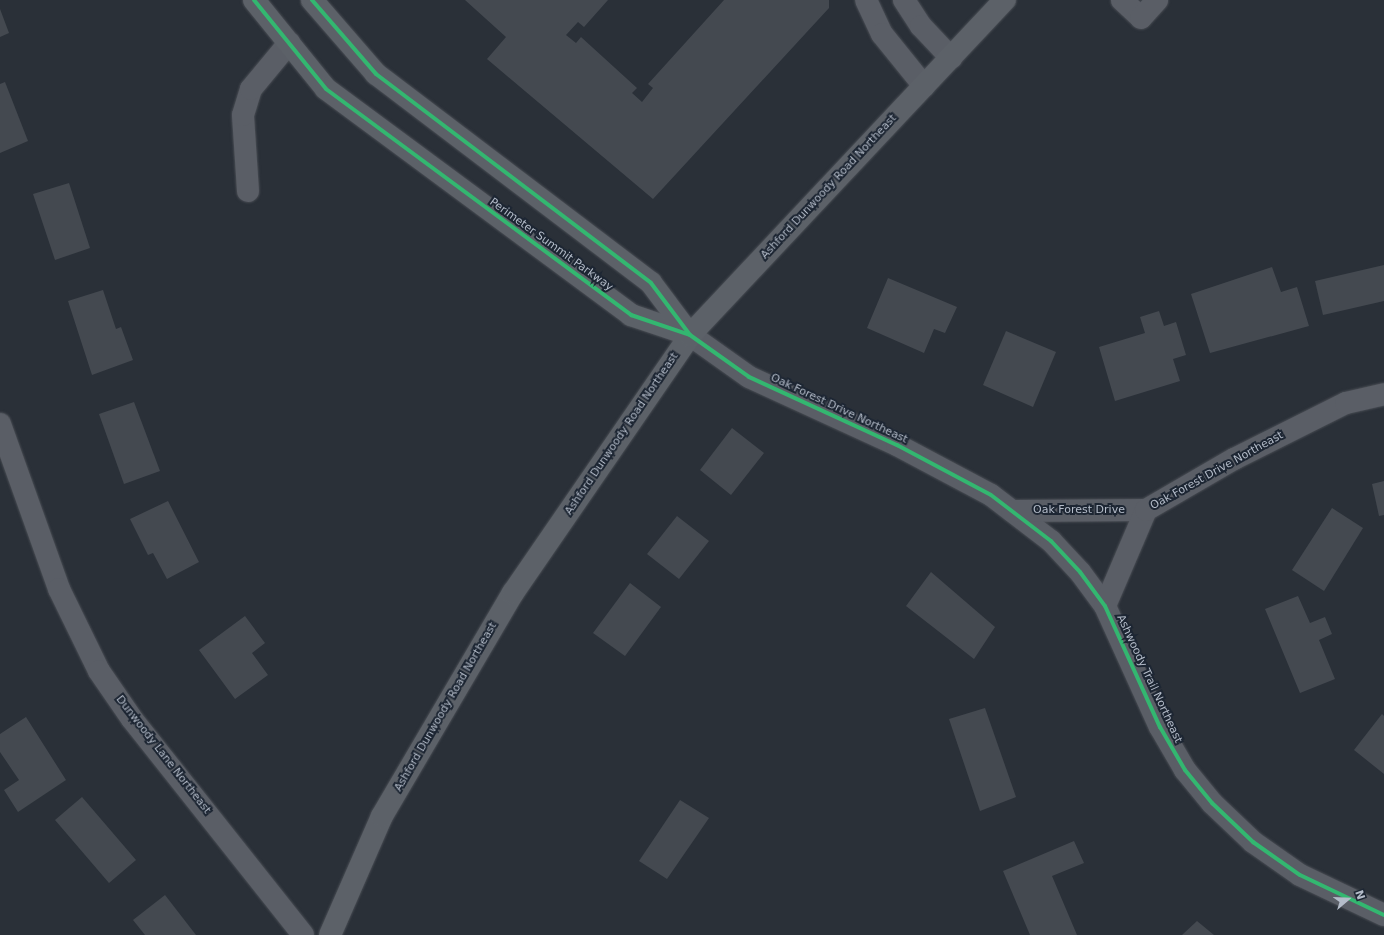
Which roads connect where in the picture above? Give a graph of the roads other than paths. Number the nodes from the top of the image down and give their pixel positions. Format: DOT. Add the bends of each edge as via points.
graph roads {
  1 [pos="254,0"];
  2 [pos="312,0"];
  3 [pos="866,0"];
  4 [pos="904,0"];
  5 [pos="1005,0"];
  6 [pos="1122,0"];
  7 [pos="1157,0"];
  8 [pos="290,43"];
  9 [pos="950,58"];
  10 [pos="924,86"];
  11 [pos="248,191"];
  12 [pos="690,335"];
  13 [pos="1384,394"];
  14 [pos="0,424"];
  15 [pos="1146,510"];
  16 [pos="1012,511"];
  17 [pos="1105,606"];
  18 [pos="1384,915"];
  19 [pos="303,935"];
  20 [pos="330,935"];
  1 -- 8 [label="main road, Perimeter Summit Parkway"];
  2 -- 12 [label="main road" via="376,74 652,283"];
  3 -- 10 [label="street" via="882,34"];
  4 -- 9 [label="street" via="921,26"];
  5 -- 9 [label="main road, Ashford Dunwoody Road Northeast"];
  6 -- 7 [label="street" via="1141,18"];
  8 -- 11 [label="street" via="251,89 242,115"];
  8 -- 12 [label="main road, Perimeter Summit Parkway" via="326,89 578,278 631,315"];
  9 -- 10 [label="main road, Ashford Dunwoody Road Northeast"];
  10 -- 12 [label="main road, Ashford Dunwoody Road Northeast"];
  12 -- 16 [label="street, Oak Forest Drive Northeast" via="749,377 897,445 991,495"];
  12 -- 20 [label="main road, Ashford Dunwoody Road Northeast" via="513,593 382,816"];
  13 -- 15 [label="street, Oak Forest Drive Northeast" via="1346,404 1311,420"];
  14 -- 19 [label="street, Dunwoody Lane Northeast" via="59,589 99,671 132,719"];
  15 -- 16 [label="street, Oak Forest Drive"];
  15 -- 17 [label="street, Oak Forest Drive Northeast"];
  16 -- 17 [label="street, Oak Forest Drive Northeast" via="1051,541 1080,572"];
  17 -- 18 [label="street, Ashwoody Trail Northeast" via="1160,727 1185,770 1212,803 1253,842 1300,875"];
}
